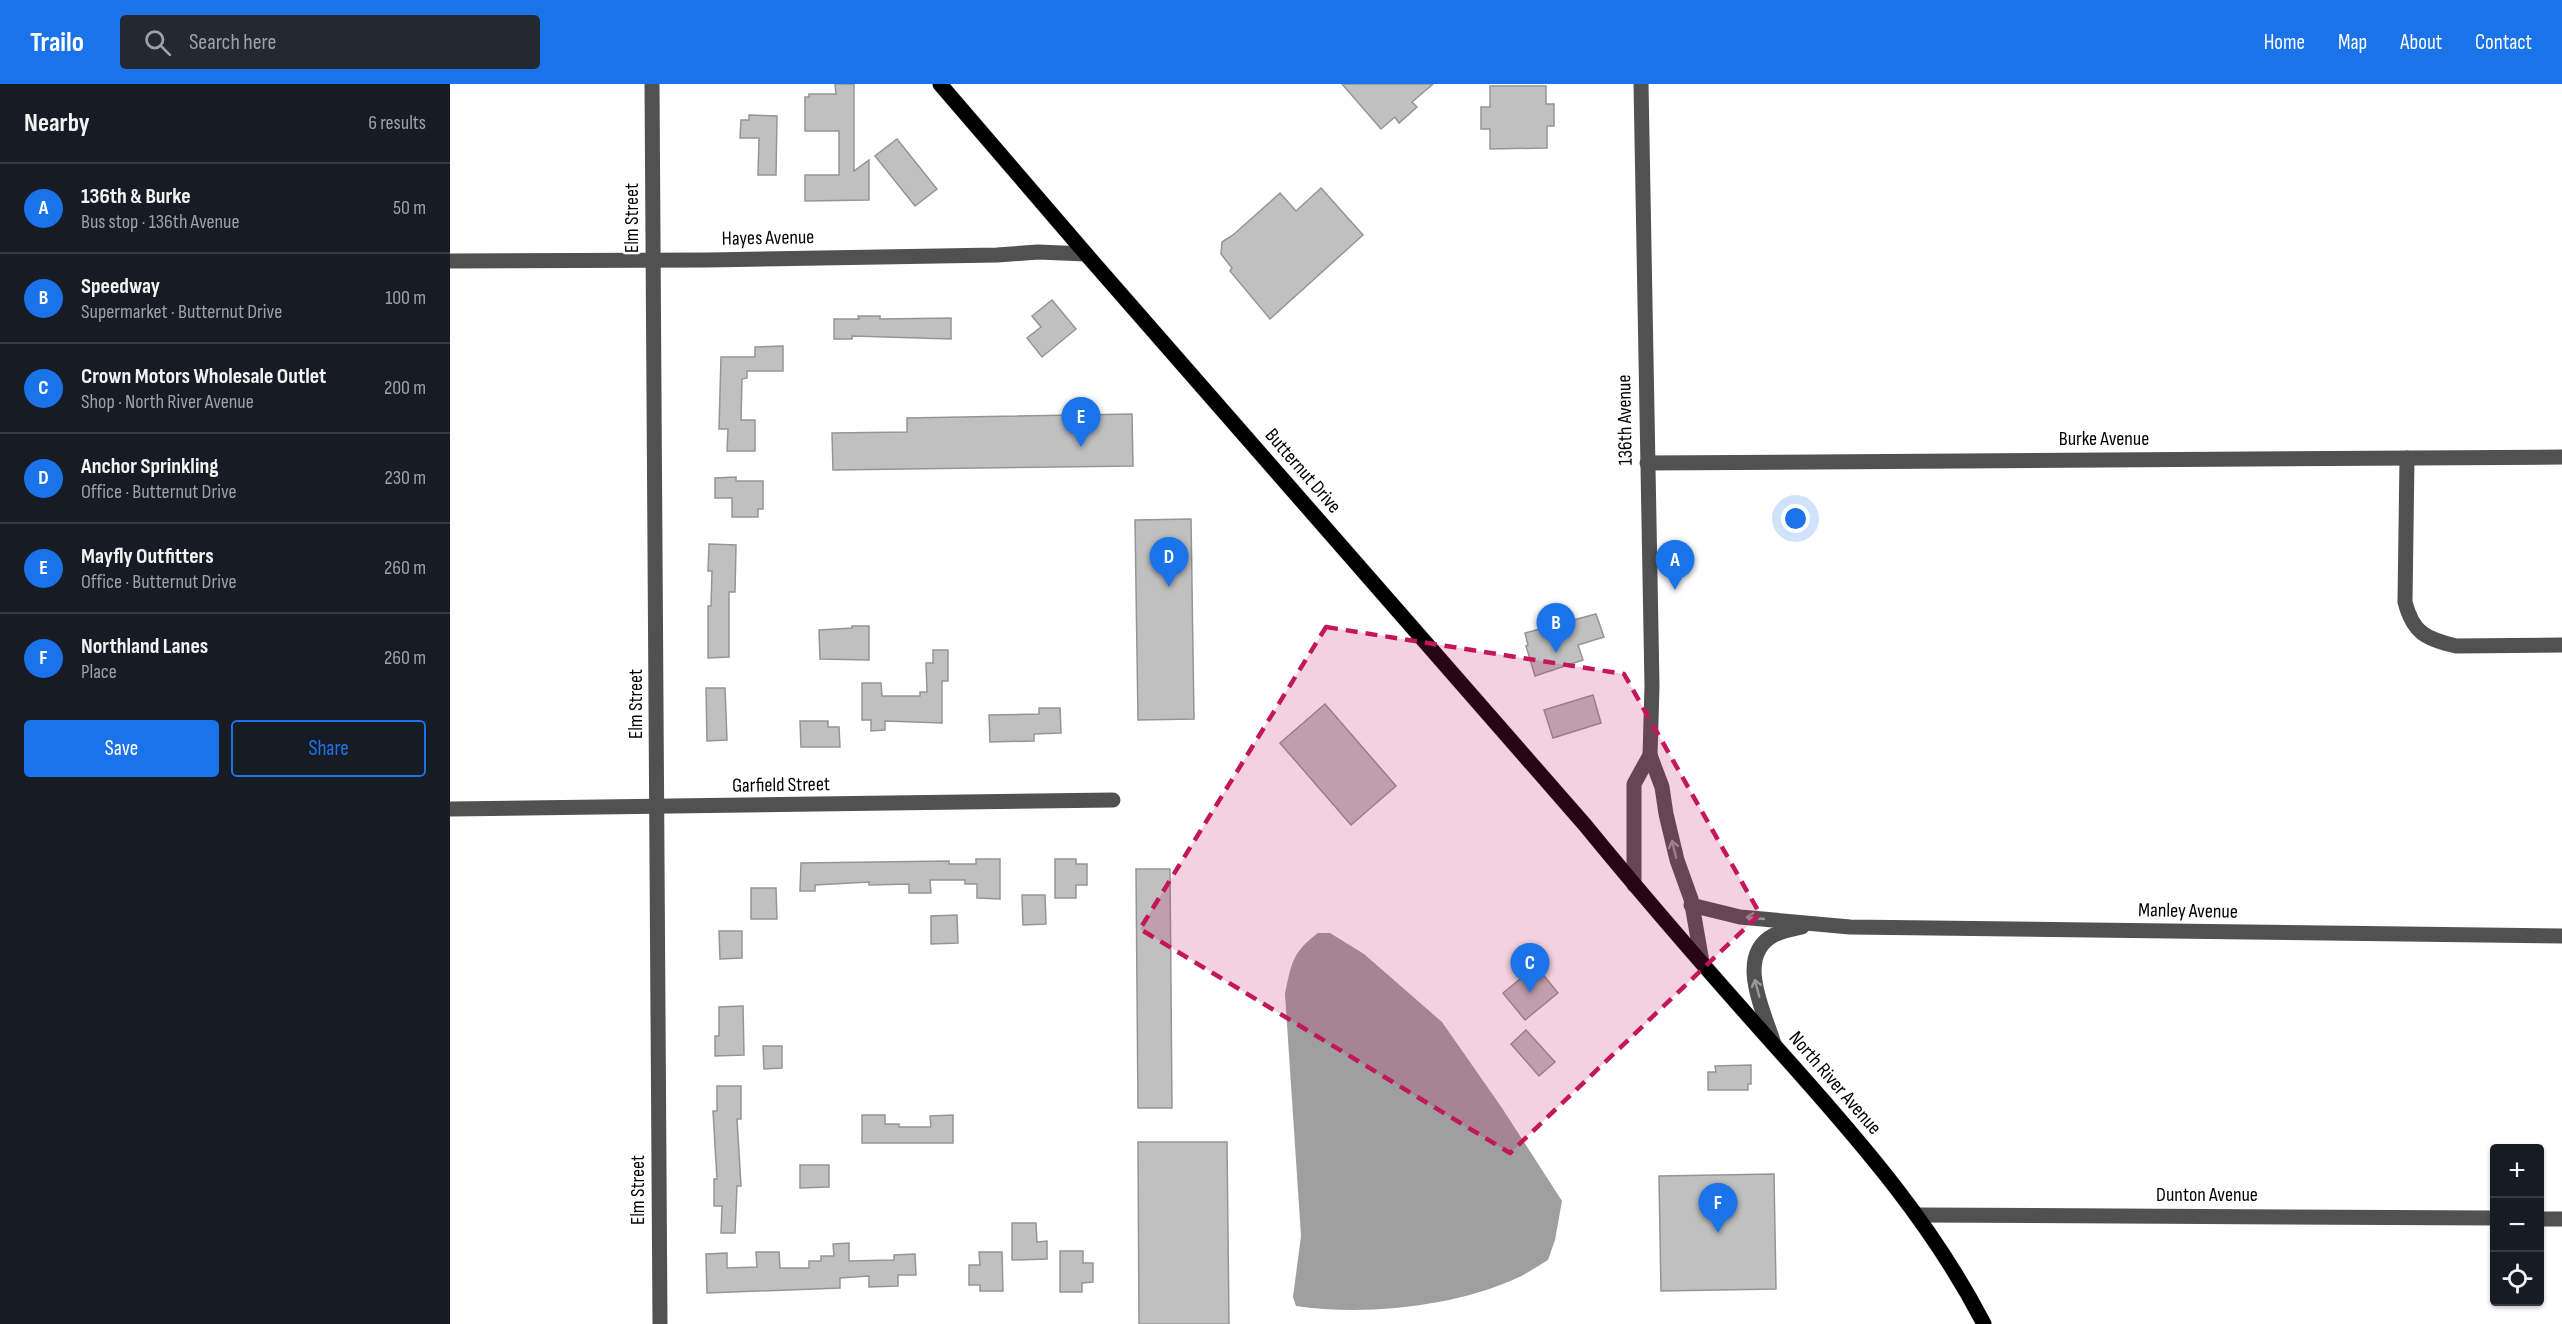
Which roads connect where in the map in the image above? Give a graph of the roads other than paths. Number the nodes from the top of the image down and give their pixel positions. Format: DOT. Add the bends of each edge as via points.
graph roads {
  1 [pos="652,84"];
  2 [pos="940,84"];
  3 [pos="1641,84"];
  4 [pos="1086,254"];
  5 [pos="654,260"];
  6 [pos="450,261"];
  7 [pos="2562,457"];
  8 [pos="2407,458"];
  9 [pos="1647,463"];
  10 [pos="2562,645"];
  11 [pos="1650,755"];
  12 [pos="1113,800"];
  13 [pos="658,808"];
  14 [pos="450,809"];
  15 [pos="1634,885"];
  16 [pos="1691,904"];
  17 [pos="1814,924"];
  18 [pos="2562,936"];
  19 [pos="1702,962"];
  20 [pos="1774,1044"];
  21 [pos="1918,1215"];
  22 [pos="2490,1218"];
  23 [pos="2544,1219"];
  24 [pos="2562,1219"];
  25 [pos="660,1324"];
  26 [pos="1983,1324"];
  1 -- 5 [label="street, Elm Street"];
  2 -- 4 [label="main road, Butternut Drive"];
  3 -- 9 [label="street, 136th Avenue"];
  4 -- 5 [label="street, Hayes Avenue"];
  4 -- 15 [label="main road, Butternut Drive"];
  5 -- 6 [label="street, Hayes Avenue"];
  5 -- 13 [label="street, Elm Street"];
  7 -- 8 [label="street, Burke Avenue"];
  8 -- 9 [label="street, Burke Avenue"];
  8 -- 10 [label="street" via="2405,602 2419,633 2456,646"];
  9 -- 11 [label="street, 136th Avenue"];
  11 -- 15 [label="street, 136th Avenue" via="1634,784"];
  16 -- 11 [label="street, 136th Avenue, one-way" via="1662,787"];
  12 -- 13 [label="street, Garfield Street"];
  13 -- 14 [label="street, Garfield Street"];
  13 -- 25 [label="street, Elm Street"];
  15 -- 19 [label="main road, North River Avenue"];
  17 -- 16 [label="street, Manley Avenue, one-way" via="1725,915"];
  16 -- 19 [label="street, 136th Avenue"];
  17 -- 18 [label="street, Manley Avenue" via="1930,930"];
  20 -- 17 [label="street, Manley Avenue, one-way" via="1755,982 1755,955 1773,936"];
  19 -- 20 [label="main road, North River Avenue"];
  20 -- 21 [label="main road, North River Avenue"];
  21 -- 22 [label="street, Dunton Avenue"];
  21 -- 26 [label="main road, North River Avenue"];
  23 -- 24 [label="street"];
}
